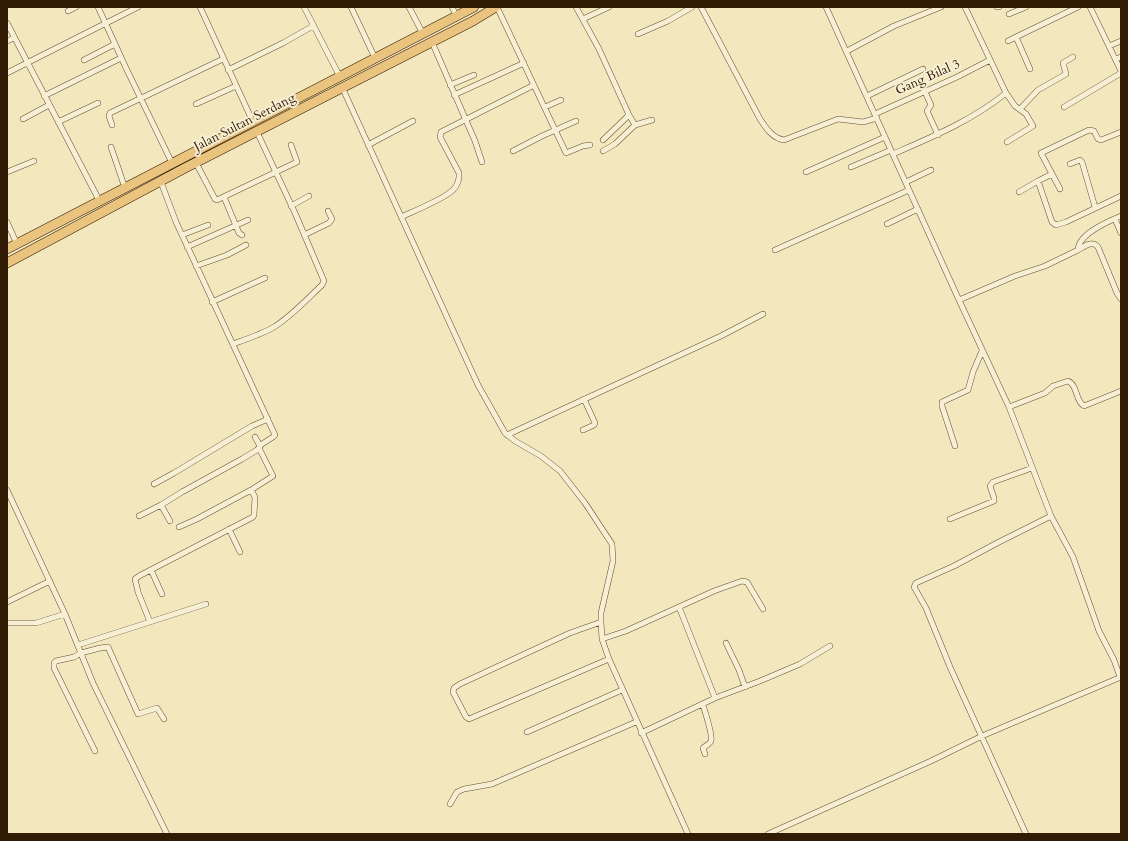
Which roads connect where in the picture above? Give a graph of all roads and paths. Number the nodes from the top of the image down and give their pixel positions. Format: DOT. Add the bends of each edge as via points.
graph roads {
  1 [pos="76,7"];
  2 [pos="98,7"];
  3 [pos="138,7"];
  4 [pos="200,7"];
  5 [pos="304,7"];
  6 [pos="351,7"];
  7 [pos="409,7"];
  8 [pos="452,7"];
  9 [pos="474,7"];
  10 [pos="497,7"];
  11 [pos="576,7"];
  12 [pos="609,7"];
  13 [pos="692,7"];
  14 [pos="701,7"];
  15 [pos="826,7"];
  16 [pos="941,7"];
  17 [pos="1026,7"];
  18 [pos="1078,7"];
  19 [pos="967,8"];
  20 [pos="1091,8"];
  21 [pos="68,11"];
  22 [pos="1009,14"];
  23 [pos="457,17"];
  24 [pos="583,19"];
  25 [pos="7,23"];
  26 [pos="105,23"];
  27 [pos="313,26"];
  28 [pos="423,34"];
  29 [pos="638,34"];
  30 [pos="1016,37"];
  31 [pos="14,38"];
  32 [pos="7,41"];
  33 [pos="1008,41"];
  34 [pos="1121,41"];
  35 [pos="432,42"];
  36 [pos="115,44"];
  37 [pos="1109,46"];
  38 [pos="847,51"];
  39 [pos="1073,57"];
  40 [pos="1121,57"];
  41 [pos="121,58"];
  42 [pos="374,58"];
  43 [pos="1115,59"];
  44 [pos="84,60"];
  45 [pos="223,60"];
  46 [pos="990,60"];
  47 [pos="27,62"];
  48 [pos="524,63"];
  49 [pos="923,69"];
  50 [pos="1030,69"];
  51 [pos="228,70"];
  52 [pos="1121,72"];
  53 [pos="7,73"];
  54 [pos="474,75"];
  55 [pos="340,77"];
  56 [pos="450,85"];
  57 [pos="534,85"];
  58 [pos="236,86"];
  59 [pos="342,87"];
  60 [pos="925,92"];
  61 [pos="1006,93"];
  62 [pos="454,95"];
  63 [pos="44,96"];
  64 [pos="867,96"];
  65 [pos="140,99"];
  66 [pos="561,100"];
  67 [pos="98,103"];
  68 [pos="196,104"];
  69 [pos="49,105"];
  70 [pos="544,107"];
  71 [pos="1064,107"];
  72 [pos="1018,108"];
  73 [pos="629,115"];
  74 [pos="876,116"];
  75 [pos="23,119"];
  76 [pos="465,119"];
  77 [pos="652,120"];
  78 [pos="413,121"];
  79 [pos="58,122"];
  80 [pos="253,122"];
  81 [pos="576,122"];
  82 [pos="112,125"];
  83 [pos="635,125"];
  84 [pos="555,130"];
  85 [pos="257,132"];
  86 [pos="1121,132"];
  87 [pos="608,135"];
  88 [pos="938,135"];
  89 [pos="885,137"];
  90 [pos="603,140"];
  91 [pos="1007,142"];
  92 [pos="615,144"];
  93 [pos="291,145"];
  94 [pos="368,145"];
  95 [pos="590,145"];
  96 [pos="111,147"];
  97 [pos="513,151"];
  98 [pos="603,151"];
  99 [pos="892,152"];
  100 [pos="34,161"];
  101 [pos="482,162"];
  102 [pos="172,163"];
  103 [pos="196,163"];
  104 [pos="1070,164"];
  105 [pos="851,167"];
  106 [pos="931,170"];
  107 [pos="7,172"];
  108 [pos="276,172"];
  109 [pos="806,172"];
  110 [pos="1052,174"];
  111 [pos="161,182"];
  112 [pos="906,182"];
  113 [pos="1038,182"];
  114 [pos="125,188"];
  115 [pos="1060,189"];
  116 [pos="910,190"];
  117 [pos="1019,192"];
  118 [pos="310,196"];
  119 [pos="1121,196"];
  120 [pos="224,197"];
  121 [pos="100,202"];
  122 [pos="291,206"];
  123 [pos="1095,207"];
  124 [pos="918,210"];
  125 [pos="328,211"];
  126 [pos="1121,216"];
  127 [pos="402,217"];
  128 [pos="66,218"];
  129 [pos="1115,219"];
  130 [pos="248,220"];
  131 [pos="7,222"];
  132 [pos="887,224"];
  133 [pos="208,225"];
  134 [pos="237,225"];
  135 [pos="71,228"];
  136 [pos="1121,233"];
  137 [pos="182,235"];
  138 [pos="242,235"];
  139 [pos="304,235"];
  140 [pos="17,244"];
  141 [pos="246,245"];
  142 [pos="187,247"];
  143 [pos="7,249"];
  144 [pos="776,250"];
  145 [pos="1078,250"];
  146 [pos="7,263"];
  147 [pos="196,266"];
  148 [pos="265,278"];
  149 [pos="1121,299"];
  150 [pos="959,300"];
  151 [pos="212,302"];
  152 [pos="763,314"];
  153 [pos="233,344"];
  154 [pos="982,351"];
  155 [pos="1121,391"];
  156 [pos="584,399"];
  157 [pos="1009,407"];
  158 [pos="268,419"];
  159 [pos="583,430"];
  160 [pos="507,435"];
  161 [pos="254,437"];
  162 [pos="955,446"];
  163 [pos="259,447"];
  164 [pos="1032,468"];
  165 [pos="154,484"];
  166 [pos="7,490"];
  167 [pos="251,490"];
  168 [pos="161,505"];
  169 [pos="139,516"];
  170 [pos="1051,516"];
  171 [pos="950,520"];
  172 [pos="170,521"];
  173 [pos="179,527"];
  174 [pos="229,529"];
  175 [pos="240,552"];
  176 [pos="151,570"];
  177 [pos="50,581"];
  178 [pos="162,594"];
  179 [pos="7,602"];
  180 [pos="206,604"];
  181 [pos="679,607"];
  182 [pos="763,609"];
  183 [pos="65,614"];
  184 [pos="150,622"];
  185 [pos="601,622"];
  186 [pos="7,623"];
  187 [pos="602,638"];
  188 [pos="726,643"];
  189 [pos="78,645"];
  190 [pos="830,646"];
  191 [pos="81,653"];
  192 [pos="609,659"];
  193 [pos="1120,677"];
  194 [pos="745,687"];
  195 [pos="622,690"];
  196 [pos="715,698"];
  197 [pos="703,705"];
  198 [pos="164,719"];
  199 [pos="636,722"];
  200 [pos="526,732"];
  201 [pos="641,733"];
  202 [pos="982,736"];
  203 [pos="94,751"];
  204 [pos="705,754"];
  205 [pos="450,804"];
  206 [pos="167,834"];
  207 [pos="688,834"];
  208 [pos="768,834"];
  209 [pos="1026,834"];
  1 -- 21 [label="street"];
  2 -- 26 [label="street"];
  3 -- 26 [label="street"];
  4 -- 45 [label="street"];
  5 -- 27 [label="street"];
  6 -- 42 [label="street"];
  7 -- 28 [label="street"];
  8 -- 23 [label="street"];
  9 -- 23 [label="highway, Jalan Sultan Serdang"];
  10 -- 35 [label="highway, Jalan Sultan Serdang"];
  10 -- 48 [label="street"];
  11 -- 24 [label="street"];
  12 -- 24 [label="street"];
  13 -- 29 [label="street"];
  14 -- 74 [label="street, Gang Bilal 3" via="760,119 778,139 784,140 838,119 863,122"];
  15 -- 38 [label="street"];
  16 -- 38 [label="street" via="894,26"];
  17 -- 22 [label="street"];
  18 -- 30 [label="street"];
  19 -- 46 [label="street"];
  20 -- 37 [label="street"];
  23 -- 28 [label="highway, Jalan Sultan Serdang"];
  24 -- 73 [label="street"];
  25 -- 31 [label="street"];
  26 -- 36 [label="street"];
  26 -- 47 [label="street"];
  27 -- 51 [label="street"];
  27 -- 55 [label="street"];
  28 -- 42 [label="highway, Jalan Sultan Serdang"];
  30 -- 33 [label="street"];
  30 -- 50 [label="street"];
  31 -- 32 [label="street"];
  31 -- 47 [label="street"];
  34 -- 37 [label="street"];
  35 -- 56 [label="street"];
  35 -- 59 [label="highway, Jalan Sultan Serdang"];
  36 -- 41 [label="street"];
  36 -- 44 [label="street"];
  37 -- 43 [label="street"];
  38 -- 64 [label="street"];
  39 -- 72 [label="street" via="1063,63 1066,74 1038,90"];
  40 -- 43 [label="street"];
  41 -- 63 [label="street"];
  41 -- 65 [label="street"];
  42 -- 55 [label="highway, Jalan Sultan Serdang"];
  43 -- 52 [label="street"];
  45 -- 51 [label="street"];
  45 -- 65 [label="street"];
  46 -- 60 [label="street, Gang Bilal 3"];
  46 -- 61 [label="street"];
  47 -- 53 [label="street"];
  47 -- 63 [label="street"];
  48 -- 57 [label="street"];
  48 -- 62 [label="street"];
  49 -- 64 [label="street"];
  51 -- 58 [label="street"];
  52 -- 71 [label="street"];
  54 -- 56 [label="street"];
  55 -- 80 [label="highway, Jalan Sultan Serdang"];
  56 -- 62 [label="street"];
  57 -- 70 [label="street"];
  57 -- 76 [label="street"];
  58 -- 68 [label="street"];
  58 -- 80 [label="street"];
  59 -- 85 [label="highway, Jalan Sultan Serdang"];
  59 -- 94 [label="street"];
  60 -- 74 [label="street, Gang Bilal 3"];
  60 -- 88 [label="street" via="931,105 927,111"];
  61 -- 72 [label="street"];
  61 -- 88 [label="street"];
  62 -- 76 [label="street"];
  63 -- 69 [label="street"];
  64 -- 74 [label="street"];
  65 -- 82 [label="street" via="110,113"];
  65 -- 102 [label="street"];
  66 -- 70 [label="street"];
  67 -- 79 [label="street"];
  69 -- 75 [label="street"];
  69 -- 79 [label="street"];
  70 -- 84 [label="street"];
  72 -- 91 [label="street" via="1026,114 1033,126"];
  73 -- 83 [label="street"];
  73 -- 87 [label="street"];
  74 -- 89 [label="street"];
  76 -- 101 [label="street"];
  76 -- 127 [label="street" via="440,133 459,176 454,188 442,197"];
  77 -- 83 [label="street"];
  78 -- 94 [label="street"];
  79 -- 121 [label="street"];
  80 -- 102 [label="highway, Jalan Sultan Serdang"];
  81 -- 84 [label="street"];
  83 -- 92 [label="street"];
  84 -- 95 [label="street" via="566,153"];
  84 -- 97 [label="street"];
  85 -- 103 [label="highway, Jalan Sultan Serdang"];
  85 -- 108 [label="street"];
  86 -- 110 [label="street" via="1101,140 1094,131 1089,130 1044,151 1041,153"];
  87 -- 90 [label="street"];
  87 -- 92 [label="street"];
  88 -- 99 [label="street"];
  89 -- 99 [label="street"];
  89 -- 109 [label="street"];
  92 -- 98 [label="street"];
  93 -- 108 [label="street" via="297,161"];
  94 -- 127 [label="street"];
  96 -- 114 [label="street"];
  99 -- 105 [label="street"];
  99 -- 112 [label="street"];
  100 -- 107 [label="street"];
  102 -- 114 [label="highway, Jalan Sultan Serdang"];
  103 -- 111 [label="highway, Jalan Sultan Serdang"];
  103 -- 120 [label="street" via="216,200"];
  104 -- 123 [label="street" via="1080,160 1082,162"];
  106 -- 112 [label="street"];
  108 -- 120 [label="street"];
  108 -- 122 [label="street"];
  110 -- 113 [label="street"];
  110 -- 115 [label="street"];
  111 -- 135 [label="highway, Jalan Sultan Serdang"];
  111 -- 137 [label="street"];
  112 -- 116 [label="street"];
  113 -- 117 [label="street"];
  113 -- 123 [label="street" via="1056,225"];
  114 -- 121 [label="highway, Jalan Sultan Serdang"];
  116 -- 124 [label="street"];
  116 -- 144 [label="street"];
  118 -- 122 [label="street"];
  119 -- 123 [label="street"];
  120 -- 134 [label="street"];
  121 -- 128 [label="highway, Jalan Sultan Serdang"];
  122 -- 139 [label="street"];
  124 -- 132 [label="street"];
  124 -- 150 [label="street"];
  125 -- 139 [label="street" via="332,219 329,223"];
  126 -- 129 [label="street"];
  127 -- 160 [label="street" via="478,385"];
  128 -- 135 [label="highway"];
  128 -- 140 [label="highway, Jalan Sultan Serdang"];
  129 -- 136 [label="street"];
  129 -- 145 [label="street" via="1088,234 1080,243"];
  130 -- 134 [label="street"];
  131 -- 140 [label="street"];
  133 -- 137 [label="street"];
  134 -- 138 [label="street"];
  134 -- 142 [label="street"];
  135 -- 146 [label="highway, Jalan Sultan Serdang"];
  137 -- 142 [label="street"];
  139 -- 153 [label="street" via="323,279 322,285 276,326"];
  140 -- 143 [label="highway, Jalan Sultan Serdang"];
  141 -- 147 [label="street"];
  142 -- 147 [label="street"];
  145 -- 149 [label="street" via="1091,243 1096,244"];
  145 -- 150 [label="street"];
  147 -- 151 [label="street"];
  148 -- 151 [label="street"];
  150 -- 154 [label="street"];
  151 -- 153 [label="street"];
  152 -- 156 [label="street"];
  153 -- 158 [label="street"];
  154 -- 157 [label="street"];
  154 -- 162 [label="street" via="968,390 942,402"];
  155 -- 157 [label="street" via="1084,406 1073,385 1068,381"];
  156 -- 159 [label="street" via="595,423"];
  156 -- 160 [label="street"];
  157 -- 164 [label="street"];
  158 -- 163 [label="street" via="275,433"];
  158 -- 165 [label="street"];
  160 -- 185 [label="street" via="560,471 612,544 613,561"];
  161 -- 163 [label="street"];
  163 -- 167 [label="street" via="273,476"];
  163 -- 168 [label="street"];
  164 -- 170 [label="street"];
  164 -- 171 [label="street" via="993,482 990,486 994,501"];
  166 -- 177 [label="street"];
  167 -- 173 [label="street"];
  167 -- 174 [label="street" via="255,497 254,516"];
  168 -- 169 [label="street"];
  168 -- 172 [label="street"];
  170 -- 193 [label="street" via="1073,557 1099,631"];
  170 -- 202 [label="street" via="915,585"];
  174 -- 175 [label="street"];
  174 -- 176 [label="street"];
  176 -- 178 [label="street"];
  176 -- 184 [label="street" via="135,580"];
  177 -- 179 [label="street"];
  177 -- 183 [label="street"];
  180 -- 184 [label="street"];
  181 -- 182 [label="street" via="742,581 747,582"];
  181 -- 187 [label="street" via="626,631"];
  181 -- 196 [label="street"];
  183 -- 186 [label="street" via="36,623"];
  183 -- 189 [label="street"];
  184 -- 189 [label="street"];
  185 -- 187 [label="street"];
  185 -- 192 [label="street" via="570,633 460,684 453,692 466,717 470,719"];
  187 -- 192 [label="street"];
  188 -- 194 [label="street"];
  189 -- 191 [label="street"];
  190 -- 194 [label="street" via="800,664"];
  191 -- 198 [label="street" via="108,647 138,714 157,708"];
  191 -- 203 [label="street" via="56,661 54,664"];
  191 -- 206 [label="street" via="125,751"];
  192 -- 195 [label="street"];
  193 -- 202 [label="street"];
  194 -- 196 [label="street"];
  195 -- 199 [label="street"];
  195 -- 200 [label="street"];
  196 -- 197 [label="street"];
  197 -- 201 [label="street"];
  197 -- 204 [label="street" via="711,739 703,748"];
  199 -- 201 [label="street"];
  199 -- 205 [label="street" via="492,784 464,788 457,792"];
  201 -- 207 [label="street"];
  202 -- 208 [label="street"];
  202 -- 209 [label="street"];
}
